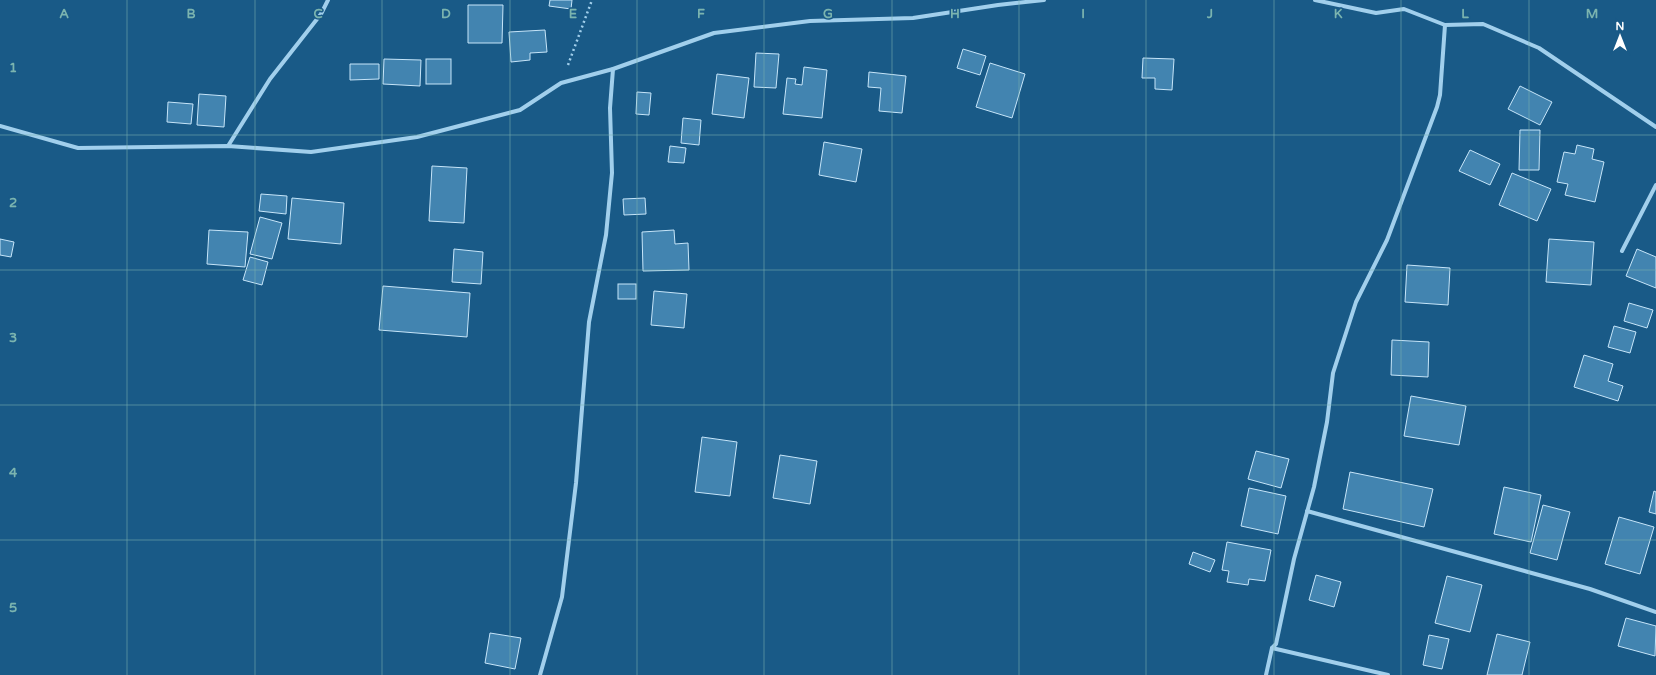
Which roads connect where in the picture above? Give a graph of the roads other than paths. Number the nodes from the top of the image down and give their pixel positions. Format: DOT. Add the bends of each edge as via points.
graph roads {
  1 [pos="328,0"];
  2 [pos="1044,0"];
  3 [pos="1315,0"];
  4 [pos="1445,25"];
  5 [pos="612,69"];
  6 [pos="0,126"];
  7 [pos="1656,127"];
  8 [pos="228,146"];
  9 [pos="1656,185"];
  10 [pos="1622,251"];
  11 [pos="1307,511"];
  12 [pos="1656,612"];
  13 [pos="1272,648"];
  14 [pos="540,675"];
  15 [pos="1266,675"];
  16 [pos="1388,675"];
  1 -- 8 [label="street" via="321,14 270,79"];
  2 -- 5 [label="street" via="913,18 810,22 714,33"];
  3 -- 4 [label="street" via="1376,13 1404,9"];
  4 -- 7 [label="street" via="1483,24 1539,48"];
  4 -- 11 [label="street" via="1437,107 1387,240 1356,302 1333,373 1327,422"];
  5 -- 8 [label="street" via="561,83 520,110 417,137 311,152"];
  5 -- 14 [label="street" via="612,173 606,235 589,322 576,483 562,597"];
  6 -- 8 [label="street" via="78,148"];
  9 -- 10 [label="street"];
  11 -- 12 [label="street" via="1590,589"];
  11 -- 13 [label="street" via="1276,644"];
  13 -- 15 [label="street"];
  13 -- 16 [label="street"];
}
